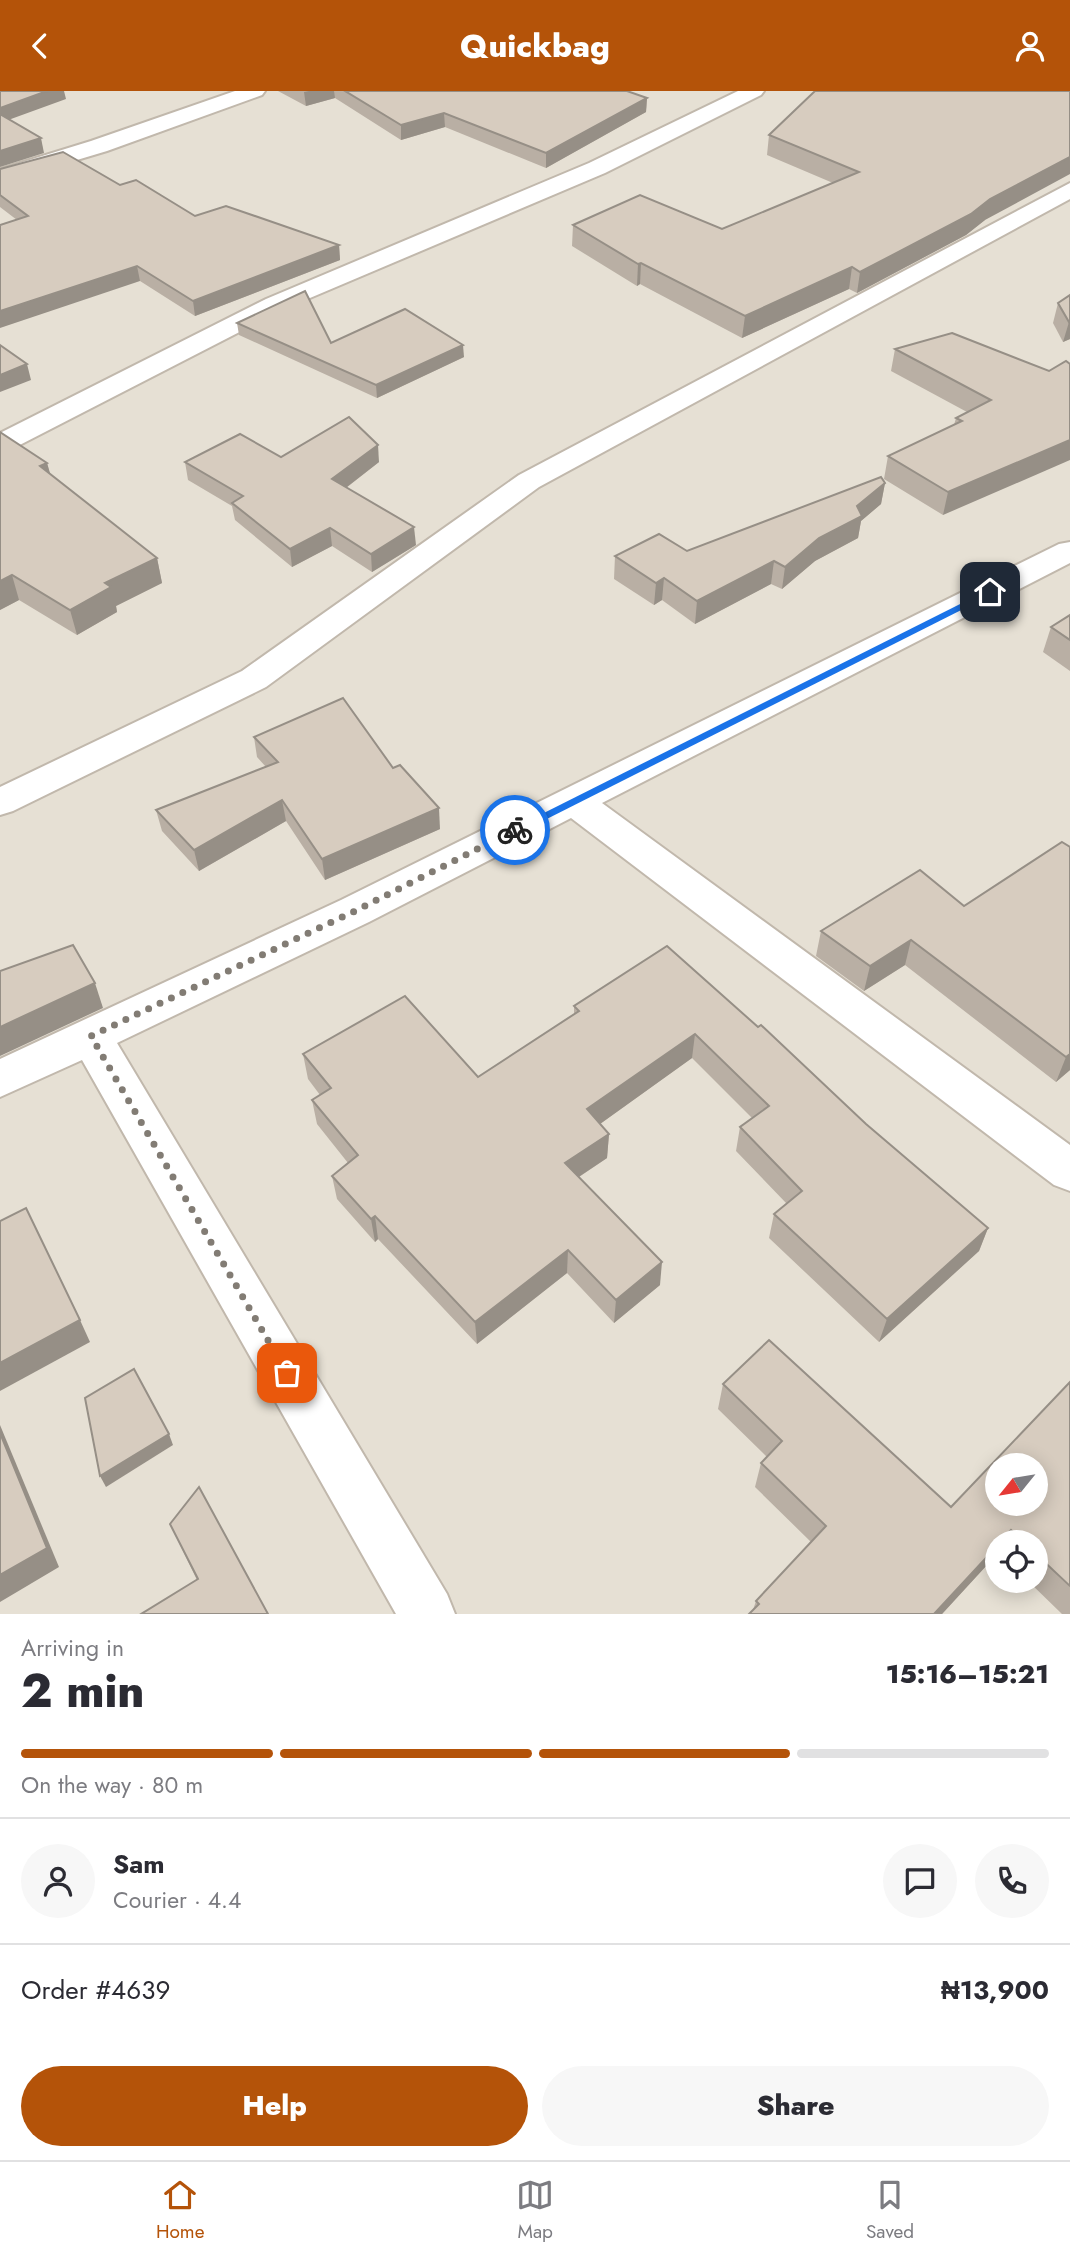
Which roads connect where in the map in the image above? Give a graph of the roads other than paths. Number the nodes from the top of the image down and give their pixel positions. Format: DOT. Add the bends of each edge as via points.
graph roads {
  1 [pos="256,91"];
  2 [pos="754,91"];
  3 [pos="0,176"];
  4 [pos="1070,190"];
  5 [pos="0,445"];
  6 [pos="1070,551"];
  7 [pos="574,801"];
  8 [pos="0,802"];
  9 [pos="91,1036"];
  10 [pos="0,1079"];
  11 [pos="1070,1171"];
  12 [pos="426,1614"];
  1 -- 3 [label="street"];
  2 -- 5 [label="street" via="597,168 275,304"];
  4 -- 8 [label="street" via="529,481 254,679"];
  6 -- 7 [label="street"];
  7 -- 9 [label="street"];
  7 -- 11 [label="street"];
  9 -- 10 [label="street"];
  9 -- 12 [label="street"];
}
